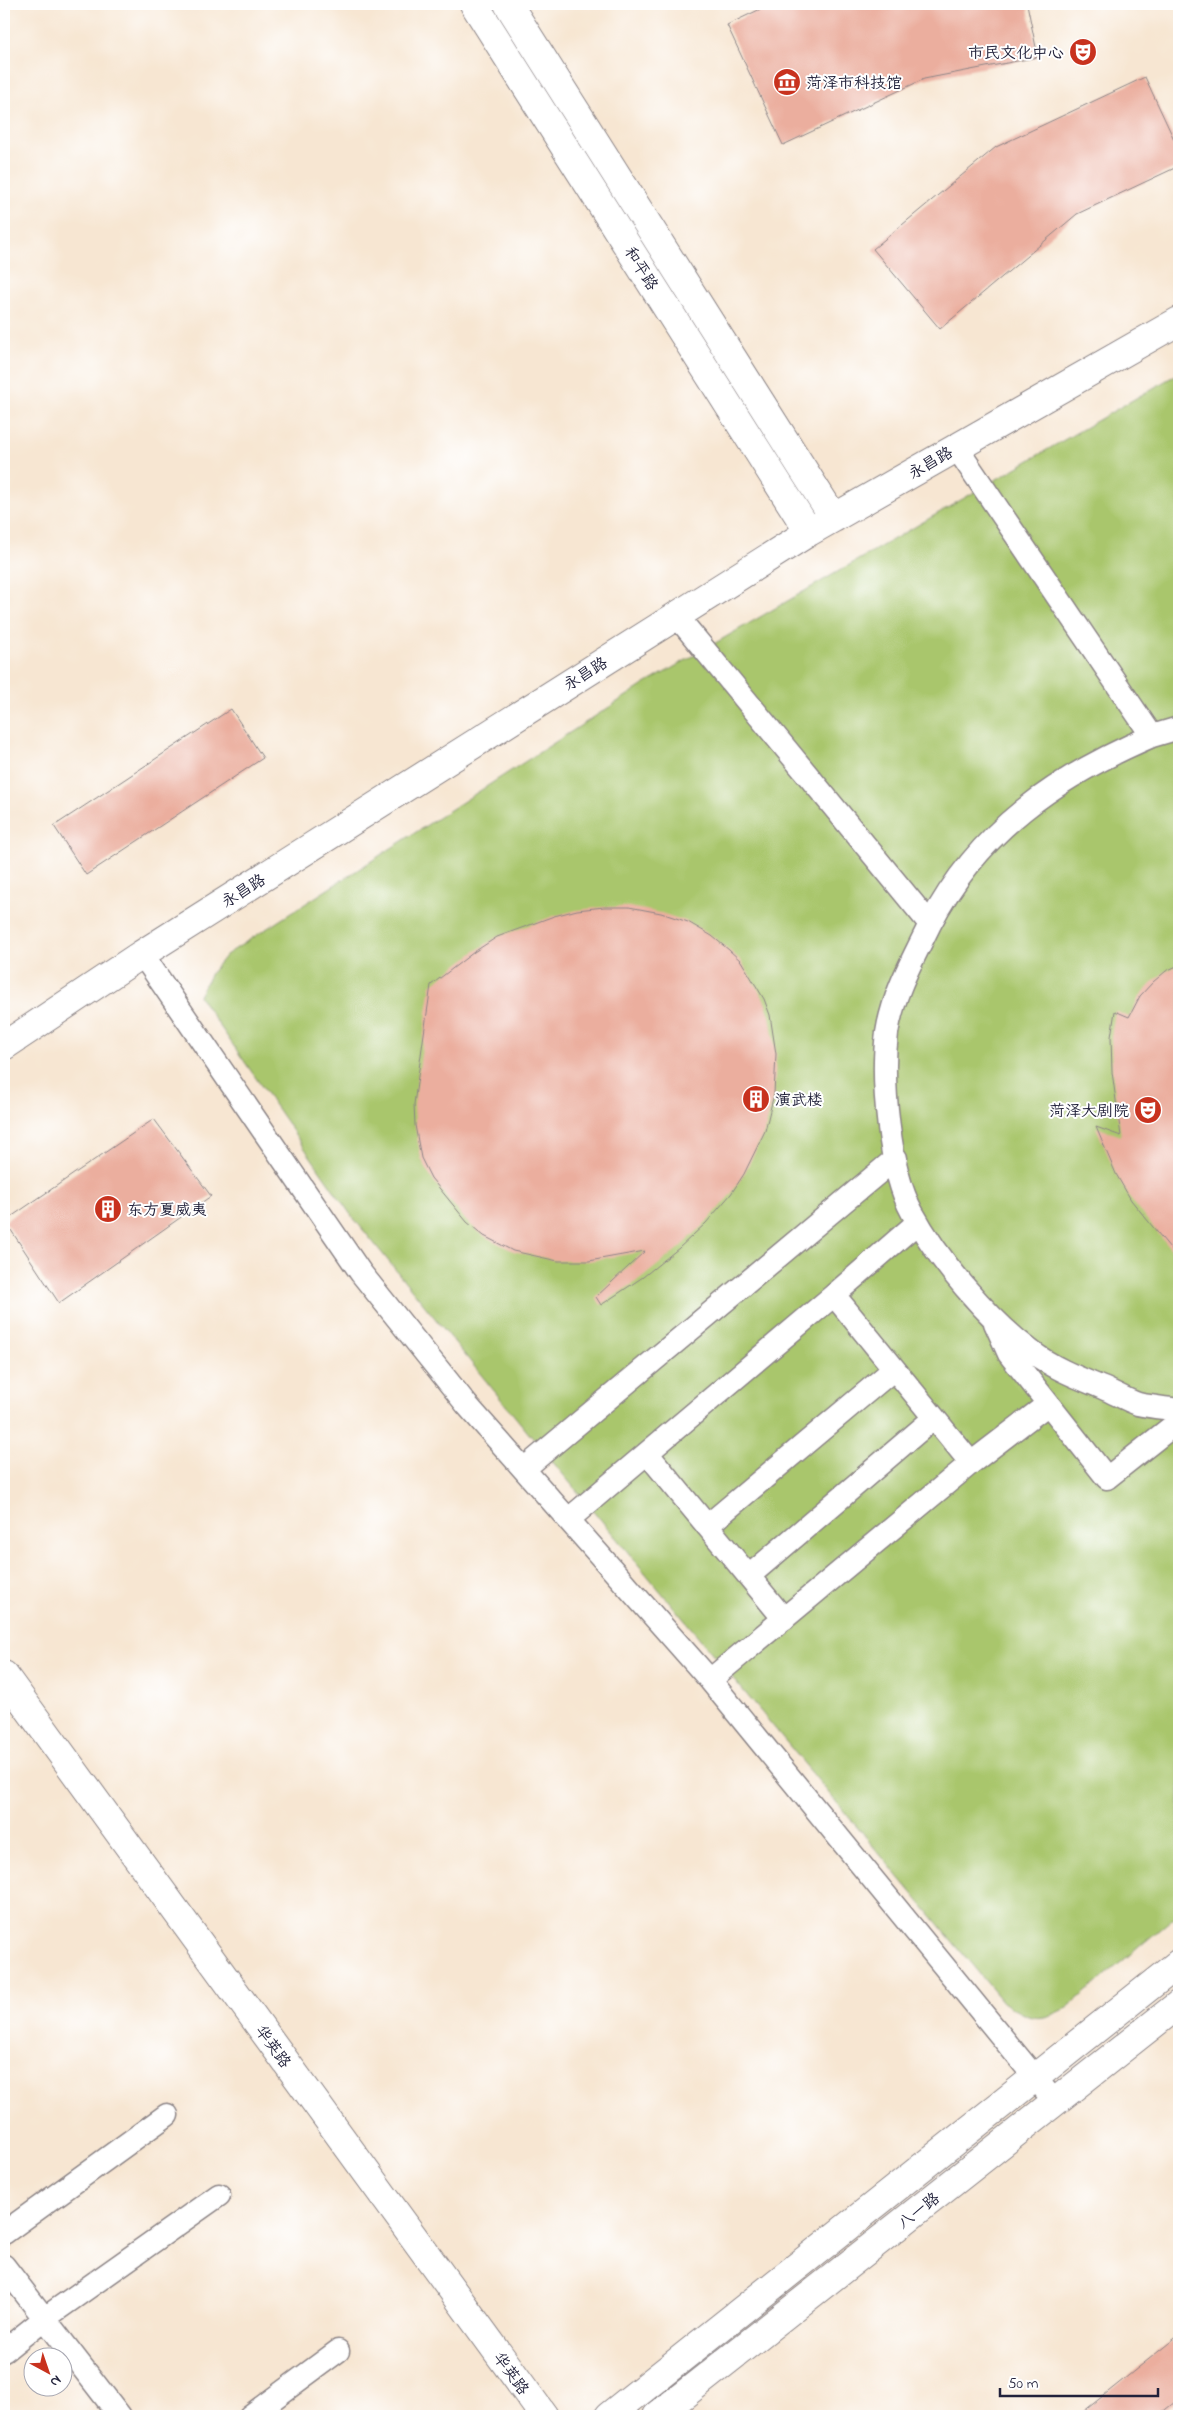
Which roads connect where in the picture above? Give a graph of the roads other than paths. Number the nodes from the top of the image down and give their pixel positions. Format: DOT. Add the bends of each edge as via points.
graph roads {
  1 [pos="474,4"];
  2 [pos="508,4"];
  3 [pos="1179,321"];
  4 [pos="956,447"];
  5 [pos="834,518"];
  6 [pos="809,532"];
  7 [pos="676,615"];
  8 [pos="1179,728"];
  9 [pos="1152,736"];
  10 [pos="930,924"];
  11 [pos="142,954"];
  12 [pos="4,1046"];
  13 [pos="896,1158"];
  14 [pos="918,1222"];
  15 [pos="834,1295"];
  16 [pos="993,1318"];
  17 [pos="894,1369"];
  18 [pos="1048,1404"];
  19 [pos="1179,1410"];
  20 [pos="934,1418"];
  21 [pos="1179,1421"];
  22 [pos="647,1453"];
  23 [pos="971,1463"];
  24 [pos="525,1468"];
  25 [pos="569,1519"];
  26 [pos="707,1526"];
  27 [pos="748,1576"];
  28 [pos="784,1619"];
  29 [pos="4,1675"];
  30 [pos="710,1680"];
  31 [pos="1179,1963"];
  32 [pos="1179,2004"];
  33 [pos="1055,2102"];
  34 [pos="167,2115"];
  35 [pos="219,2195"];
  36 [pos="4,2233"];
  37 [pos="4,2266"];
  38 [pos="45,2318"];
  39 [pos="4,2351"];
  40 [pos="338,2351"];
  41 [pos="120,2416"];
  42 [pos="250,2416"];
  43 [pos="544,2416"];
  44 [pos="609,2416"];
  45 [pos="657,2416"];
  1 -- 6 [label="main road, 和平路"];
  2 -- 5 [label="main road, 和平路"];
  3 -- 4 [label="main road, 永昌路"];
  4 -- 5 [label="main road, 永昌路"];
  4 -- 9 [label="street"];
  5 -- 6 [label="main road, 永昌路"];
  6 -- 7 [label="main road, 永昌路"];
  7 -- 10 [label="street"];
  7 -- 11 [label="main road, 永昌路"];
  8 -- 9 [label="street"];
  9 -- 10 [label="street" via="1075,772 999,830 945,896"];
  10 -- 13 [label="street" via="901,983 887,1033 885,1080"];
  11 -- 12 [label="main road, 永昌路"];
  11 -- 24 [label="street" via="361,1273 466,1405"];
  13 -- 14 [label="street" via="901,1186"];
  13 -- 24 [label="street"];
  14 -- 15 [label="street"];
  14 -- 16 [label="street" via="962,1283"];
  15 -- 17 [label="street"];
  15 -- 22 [label="street"];
  16 -- 18 [label="street" via="1009,1354"];
  16 -- 19 [label="street" via="1033,1353 1064,1371 1139,1404"];
  17 -- 20 [label="street"];
  17 -- 26 [label="street"];
  18 -- 21 [label="street" via="1107,1478"];
  18 -- 23 [label="street"];
  20 -- 23 [label="street"];
  20 -- 27 [label="street"];
  22 -- 25 [label="street"];
  22 -- 26 [label="street"];
  23 -- 28 [label="street"];
  24 -- 25 [label="street"];
  25 -- 30 [label="street"];
  26 -- 27 [label="street"];
  27 -- 28 [label="street"];
  28 -- 30 [label="street"];
  29 -- 43 [label="main road, 华英路"];
  30 -- 33 [label="street"];
  31 -- 44 [label="main road"];
  32 -- 33 [label="main road, 八一路"];
  33 -- 45 [label="main road, 八一路"];
  34 -- 36 [label="street"];
  35 -- 38 [label="street"];
  37 -- 38 [label="street"];
  38 -- 39 [label="street"];
  38 -- 41 [label="street"];
  40 -- 42 [label="street"];
}
